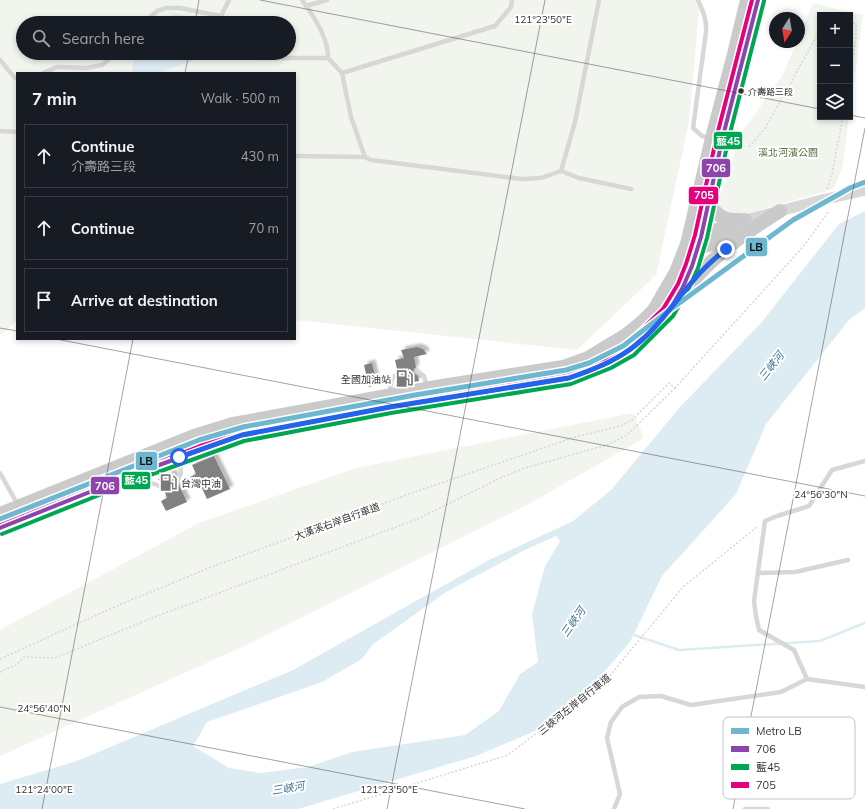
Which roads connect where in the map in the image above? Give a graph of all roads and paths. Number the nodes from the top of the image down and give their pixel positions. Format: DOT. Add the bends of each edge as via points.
graph roads {
  1 [pos="229,0"];
  2 [pos="302,0"];
  3 [pos="327,0"];
  4 [pos="512,0"];
  5 [pos="599,0"];
  6 [pos="698,0"];
  7 [pos="747,0"];
  8 [pos="758,0"];
  9 [pos="306,6"];
  10 [pos="152,16"];
  11 [pos="221,16"];
  12 [pos="853,22"];
  13 [pos="817,35"];
  14 [pos="296,58"];
  15 [pos="328,58"];
  16 [pos="853,58"];
  17 [pos="0,60"];
  18 [pos="108,60"];
  19 [pos="46,72"];
  20 [pos="342,73"];
  21 [pos="16,78"];
  22 [pos="842,120"];
  23 [pos="0,131"];
  24 [pos="16,132"];
  25 [pos="717,137"];
  26 [pos="749,147"];
  27 [pos="296,156"];
  28 [pos="365,158"];
  29 [pos="561,171"];
  30 [pos="631,189"];
  31 [pos="826,190"];
  32 [pos="865,190"];
  33 [pos="707,204"];
  34 [pos="780,211"];
  35 [pos="829,211"];
  36 [pos="750,223"];
  37 [pos="695,243"];
  38 [pos="668,314"];
  39 [pos="417,370"];
  40 [pos="398,373"];
  41 [pos="675,388"];
  42 [pos="427,389"];
  43 [pos="389,396"];
  44 [pos="235,430"];
  45 [pos="179,457"];
  46 [pos="865,461"];
  47 [pos="142,471"];
  48 [pos="0,473"];
  49 [pos="177,482"];
  50 [pos="162,487"];
  51 [pos="19,507"];
  52 [pos="0,514"];
  53 [pos="765,521"];
  54 [pos="0,528"];
  55 [pos="848,560"];
  56 [pos="758,573"];
  57 [pos="0,658"];
  58 [pos="0,672"];
  59 [pos="807,679"];
  60 [pos="865,687"];
  61 [pos="333,809"];
  62 [pos="614,809"];
  63 [pos="745,809"];
  64 [pos="768,809"];
  1 -- 11 [label="lane"];
  2 -- 9 [label="lane"];
  3 -- 9 [label="lane"];
  4 -- 20 [label="lane" via="511,7 495,26"];
  5 -- 29 [label="lane" via="575,122"];
  6 -- 25 [label="lane" via="707,24 693,128 702,136"];
  7 -- 25 [label="main road"];
  8 -- 25 [label="main road"];
  9 -- 15 [label="lane" via="321,31"];
  10 -- 11 [label="lane" via="166,8 180,8"];
  12 -- 16 [label="path" via="856,25 856,37"];
  13 -- 26 [label="path" via="766,127"];
  14 -- 15 [label="lane"];
  15 -- 20 [label="lane"];
  17 -- 21 [label="lane"];
  18 -- 19 [label="lane" via="102,65 86,68 58,67"];
  20 -- 28 [label="lane" via="351,117"];
  22 -- 31 [label="path"];
  23 -- 24 [label="lane"];
  25 -- 33 [label="main road"];
  25 -- 37 [label="main road"];
  27 -- 28 [label="lane"];
  28 -- 29 [label="lane" via="522,179 541,178"];
  29 -- 30 [label="lane" via="579,178"];
  32 -- 34 [label="street, bridge"];
  33 -- 36 [label="main road" via="719,216"];
  33 -- 37 [label="main road"];
  34 -- 36 [label="main road"];
  35 -- 41 [label="path" via="803,246"];
  36 -- 37 [label="main road" via="720,242"];
  36 -- 38 [label="main road" via="734,242 693,280"];
  37 -- 38 [label="main road" via="692,266"];
  37 -- 42 [label="main road" via="654,310 626,335 603,350 563,367"];
  38 -- 44 [label="main road" via="630,350 608,363 569,378"];
  39 -- 42 [label="lane" via="424,376"];
  40 -- 43 [label="lane" via="392,379"];
  41 -- 57 [label="path, 大漢溪右岸自行車道" via="669,383 632,420 621,426 575,437 209,568"];
  41 -- 58 [label="path" via="627,435 607,445 525,468 420,518 157,616 55,658 24,657 16,665"];
  42 -- 43 [label="main road"];
  43 -- 44 [label="main road"];
  44 -- 45 [label="main road"];
  44 -- 51 [label="main road" via="194,436"];
  45 -- 47 [label="main road"];
  45 -- 49 [label="lane" via="181,473"];
  46 -- 53 [label="lane" via="832,470 809,506"];
  47 -- 50 [label="lane" via="149,482"];
  47 -- 54 [label="main road"];
  48 -- 51 [label="lane"];
  51 -- 52 [label="main road"];
  53 -- 56 [label="lane"];
  53 -- 61 [label="path, 三峽河左岸自行車道" via="683,587 607,679 508,755"];
  55 -- 56 [label="lane" via="795,572"];
  56 -- 59 [label="lane" via="754,601 759,630 794,650"];
  59 -- 60 [label="lane"];
  59 -- 62 [label="lane" via="780,692 735,700 691,705 661,696 639,697 622,707 611,722 607,738 620,794"];
  63 -- 64 [label="lane"];
}
